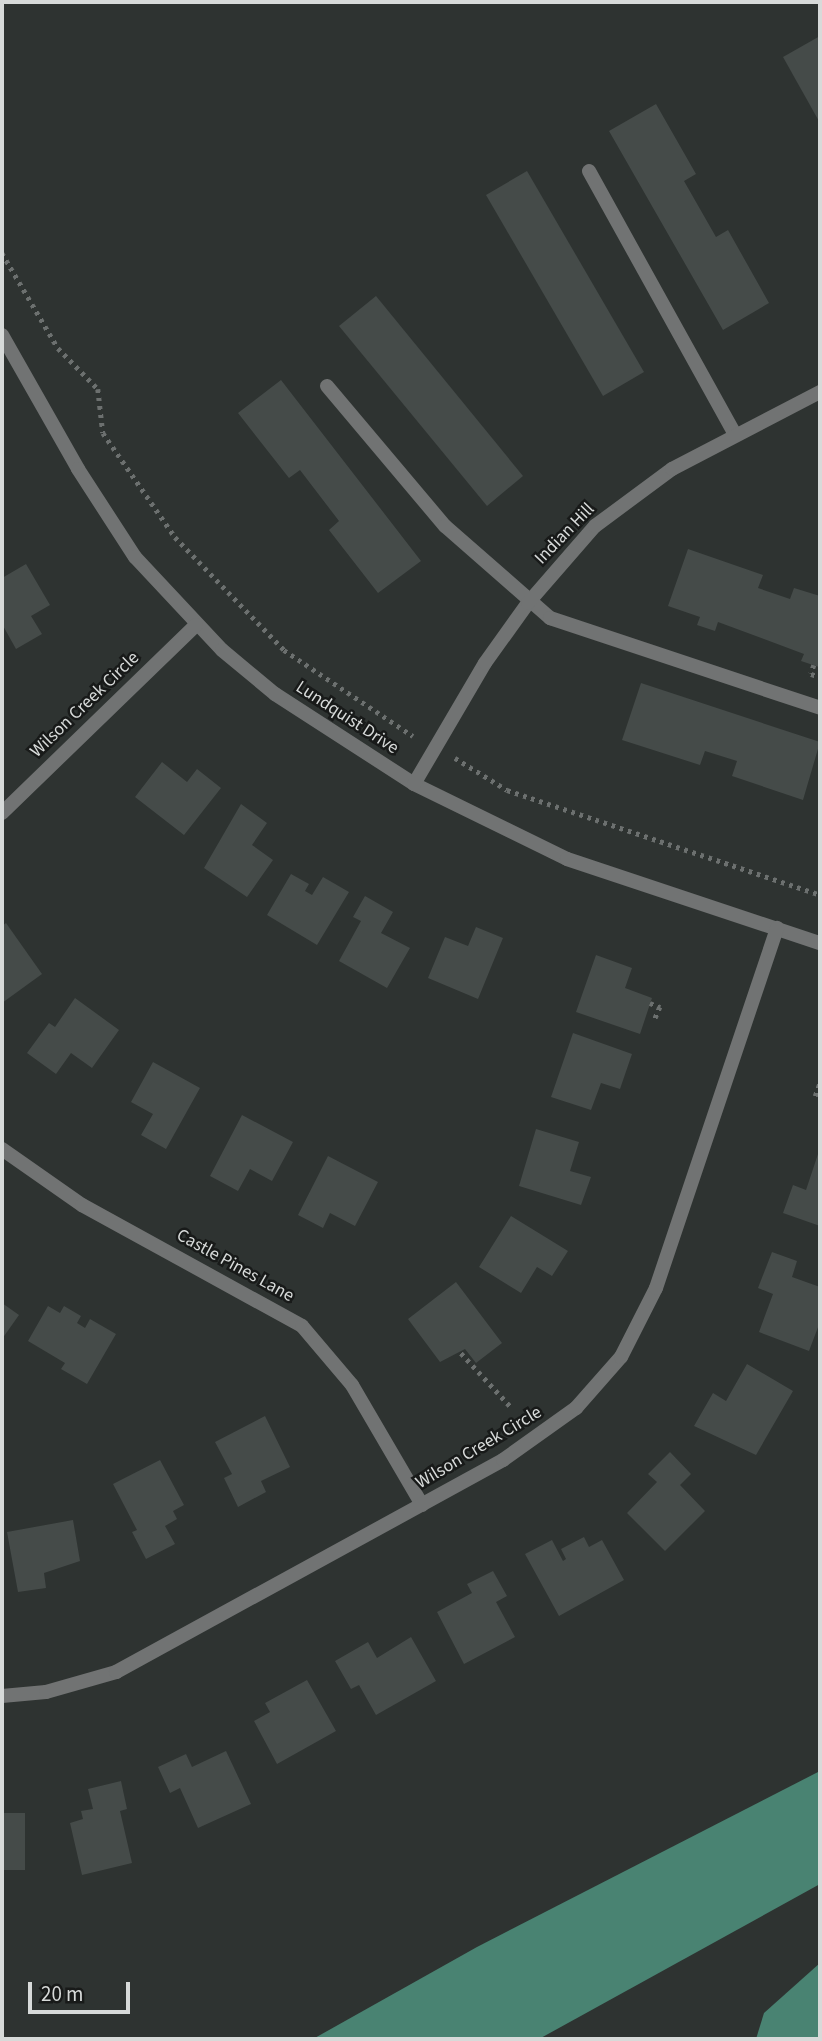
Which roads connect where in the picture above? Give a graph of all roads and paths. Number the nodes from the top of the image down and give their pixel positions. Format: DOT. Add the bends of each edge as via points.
graph roads {
  1 [pos="589,171"];
  2 [pos="2,253"];
  3 [pos="2,335"];
  4 [pos="327,386"];
  5 [pos="820,392"];
  6 [pos="735,434"];
  7 [pos="528,603"];
  8 [pos="196,625"];
  9 [pos="814,665"];
  10 [pos="820,677"];
  11 [pos="820,708"];
  12 [pos="414,736"];
  13 [pos="462,762"];
  14 [pos="414,784"];
  15 [pos="2,813"];
  16 [pos="820,895"];
  17 [pos="777,928"];
  18 [pos="820,943"];
  19 [pos="650,1003"];
  20 [pos="655,1019"];
  21 [pos="820,1082"];
  22 [pos="816,1096"];
  23 [pos="2,1149"];
  24 [pos="461,1353"];
  25 [pos="512,1408"];
  26 [pos="422,1504"];
  27 [pos="2,1696"];
  1 -- 6 [label="street"];
  2 -- 12 [label="path" via="58,348 97,389 103,433 175,537 284,650"];
  3 -- 8 [label="street, Lundquist Drive" via="78,469 135,556"];
  4 -- 7 [label="street" via="445,526"];
  5 -- 6 [label="street, Indian Hill"];
  6 -- 7 [label="street, Indian Hill" via="630,498 595,526"];
  7 -- 11 [label="street" via="550,618"];
  7 -- 14 [label="street, Indian Hill" via="485,663"];
  8 -- 14 [label="street, Lundquist Drive" via="275,694"];
  8 -- 15 [label="street, Wilson Creek Circle"];
  9 -- 10 [label="path" via="811,674"];
  13 -- 16 [label="path" via="507,790"];
  14 -- 17 [label="street, Lundquist Drive" via="567,859"];
  17 -- 18 [label="street, Lundquist Drive"];
  17 -- 26 [label="street, Wilson Creek Circle" via="656,1289 621,1357 596,1388 550,1430"];
  19 -- 20 [label="path" via="660,1007"];
  21 -- 22 [label="path"];
  23 -- 26 [label="street, Castle Pines Lane" via="82,1205 302,1326 352,1385"];
  24 -- 25 [label="path"];
  26 -- 27 [label="street, Wilson Creek Circle" via="116,1672 46,1692"];
}
